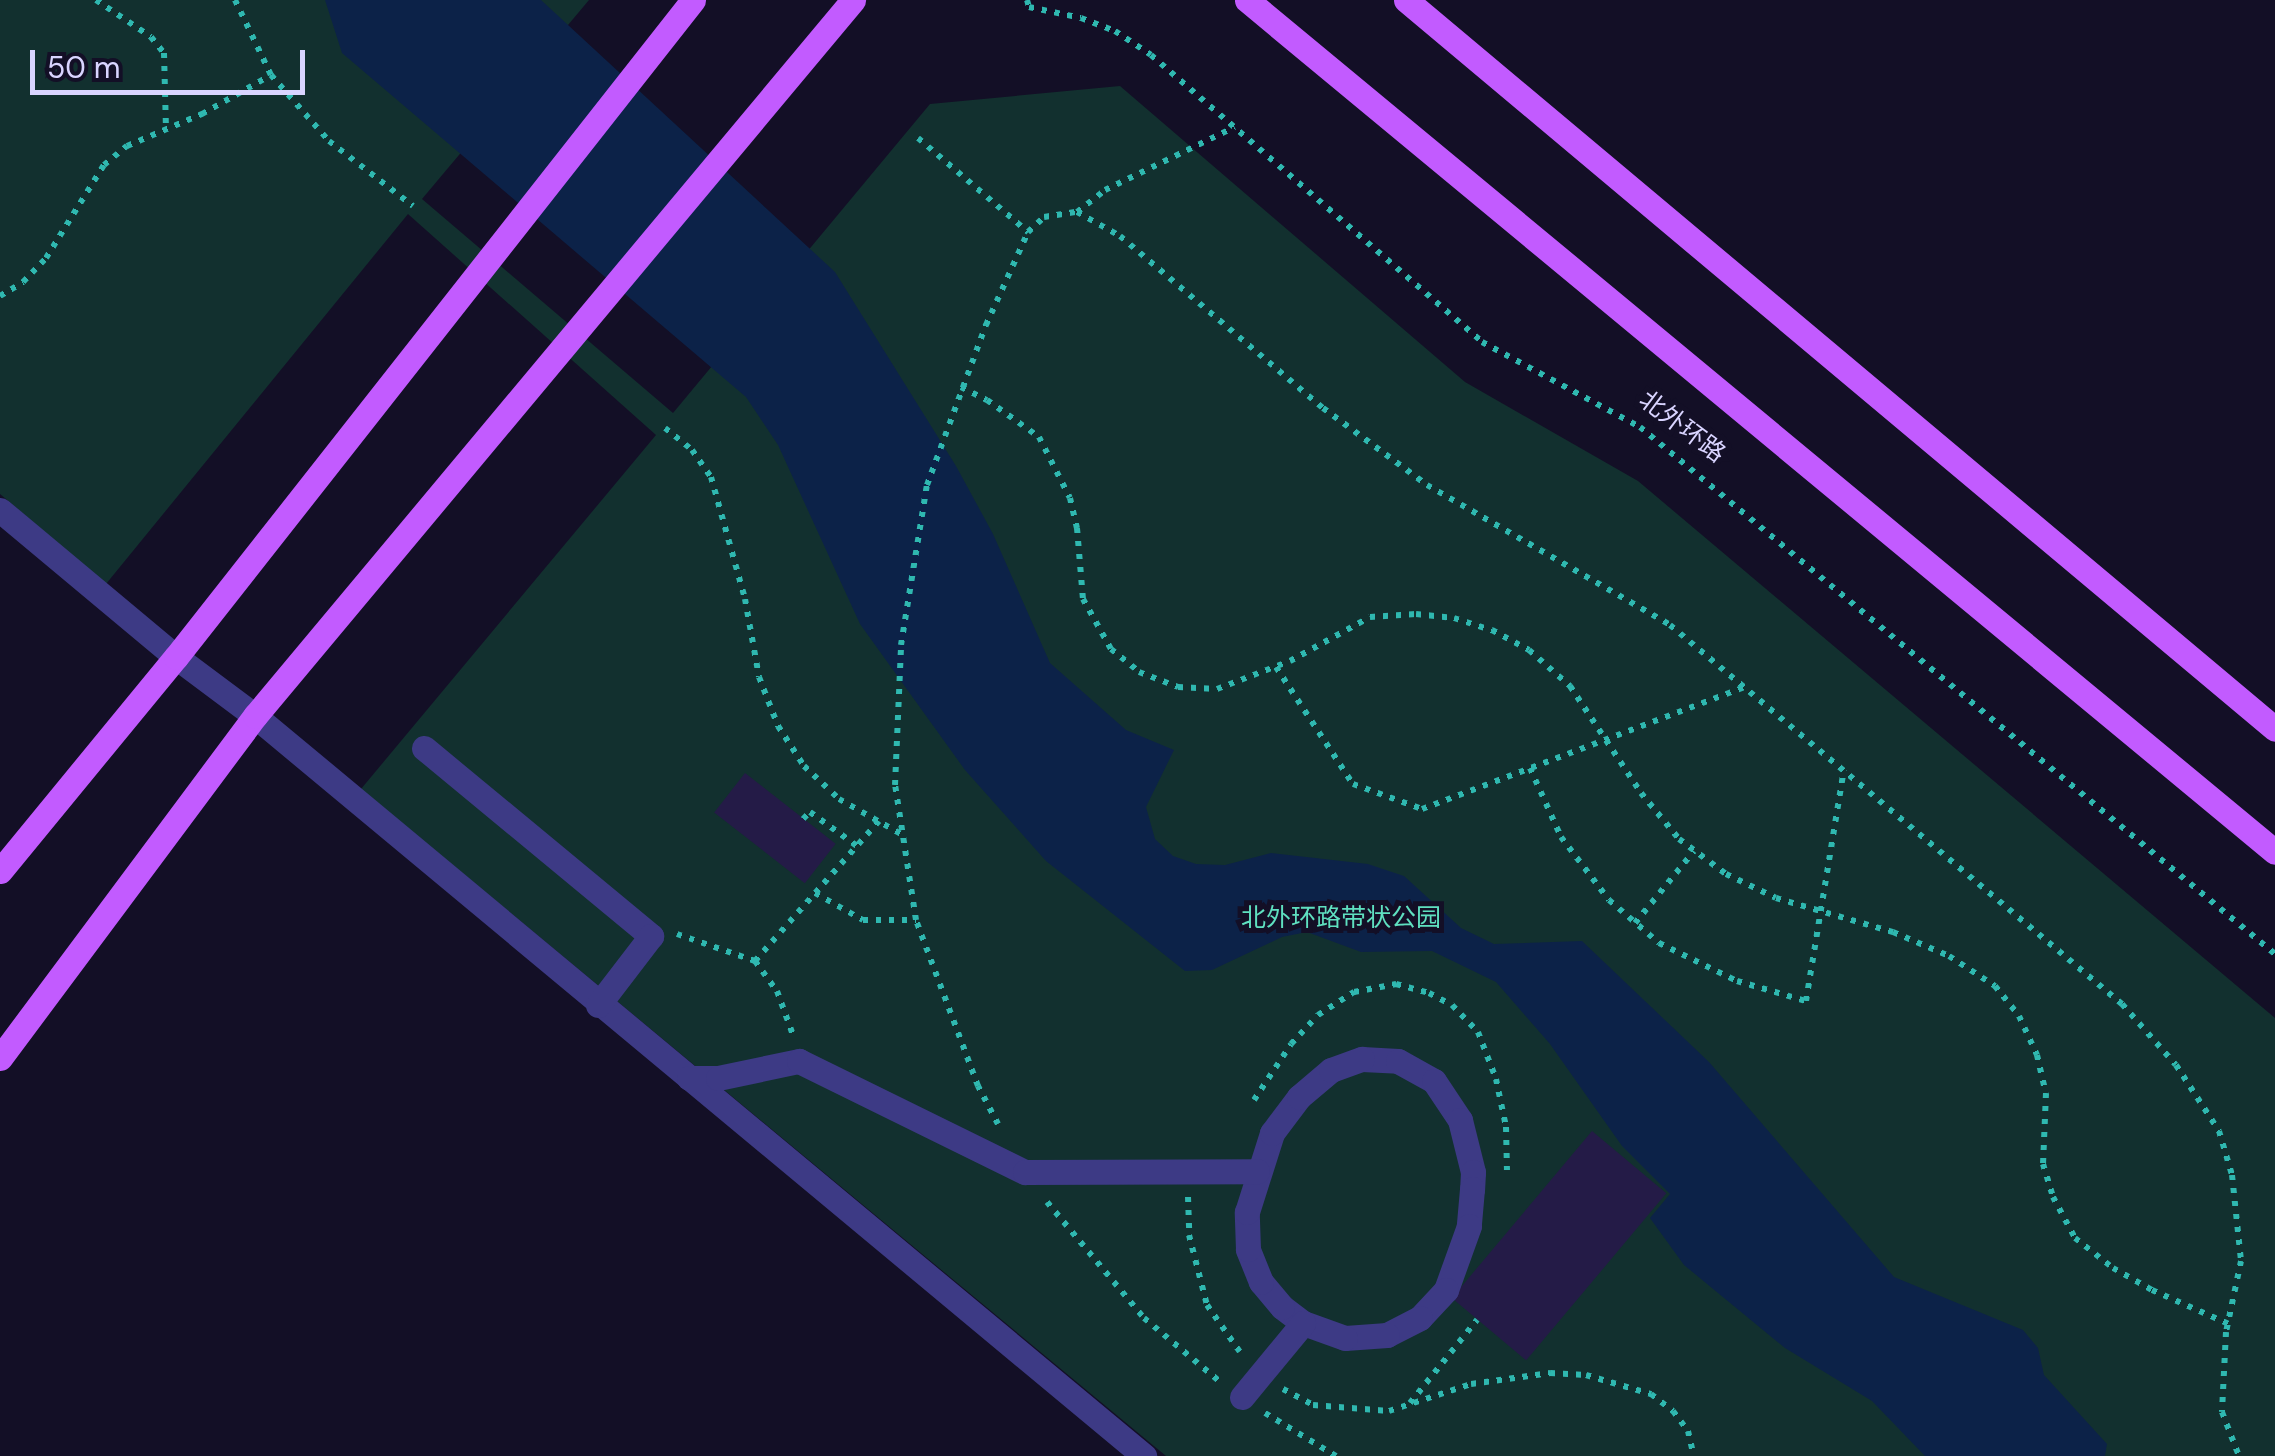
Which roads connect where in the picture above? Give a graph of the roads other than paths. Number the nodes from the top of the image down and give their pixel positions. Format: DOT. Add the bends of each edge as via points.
graph roads {
  1 [pos="694,0"];
  2 [pos="853,0"];
  3 [pos="1247,0"];
  4 [pos="1406,0"];
  5 [pos="0,510"];
  6 [pos="176,658"];
  7 [pos="255,716"];
  8 [pos="2275,729"];
  9 [pos="424,748"];
  10 [pos="2275,852"];
  11 [pos="0,871"];
  12 [pos="598,1005"];
  13 [pos="0,1058"];
  14 [pos="689,1078"];
  15 [pos="1257,1171"];
  16 [pos="1303,1323"];
  17 [pos="1242,1397"];
  18 [pos="1144,1456"];
  1 -- 6 [label="main road"];
  2 -- 7 [label="main road"];
  3 -- 10 [label="main road, 北外环路"];
  4 -- 8 [label="main road"];
  5 -- 6 [label="street"];
  6 -- 7 [label="street"];
  6 -- 11 [label="main road"];
  7 -- 12 [label="street"];
  7 -- 13 [label="main road"];
  9 -- 12 [label="street" via="651,936"];
  12 -- 14 [label="street"];
  14 -- 15 [label="street" via="799,1061 1024,1172"];
  14 -- 18 [label="street"];
  15 -- 16 [label="street" via="1247,1212 1248,1249 1261,1282"];
  15 -- 16 [label="street" via="1272,1132 1300,1097 1331,1070 1362,1059 1398,1061 1434,1080 1460,1120 1472,1172 1469,1226 1446,1290 1420,1318 1387,1335 1345,1338"];
  16 -- 17 [label="street"];
}
